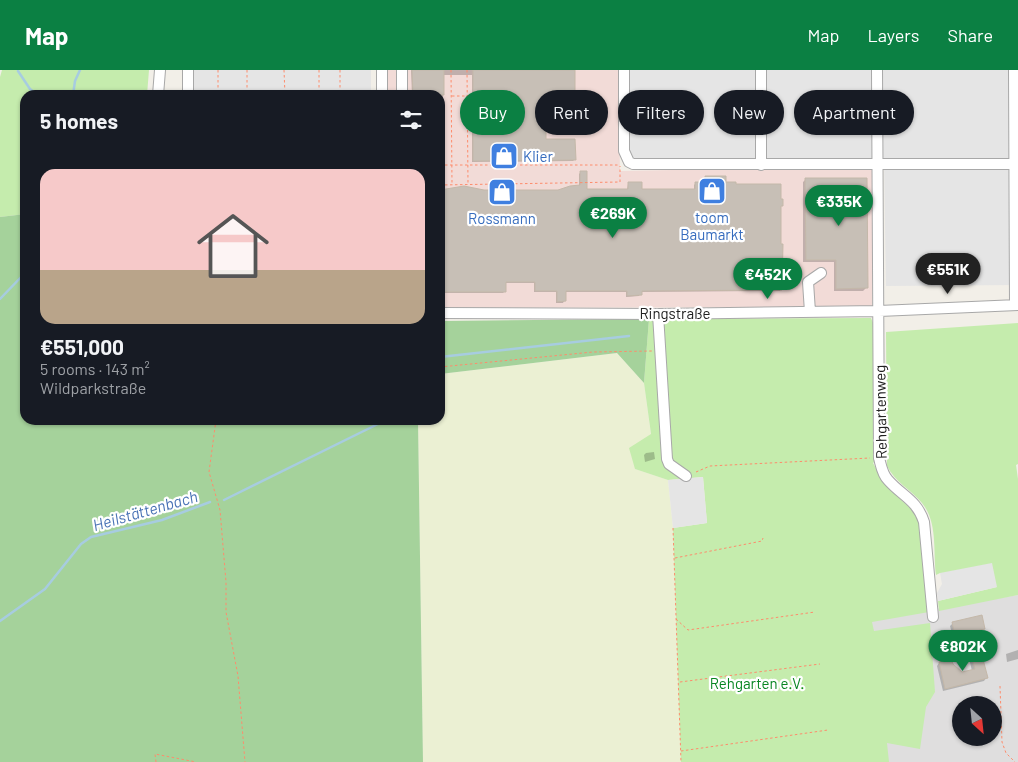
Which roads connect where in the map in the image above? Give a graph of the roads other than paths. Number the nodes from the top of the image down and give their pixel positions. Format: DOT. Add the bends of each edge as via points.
graph roads {
  1 [pos="160,70"];
  2 [pos="188,70"];
  3 [pos="382,70"];
  4 [pos="402,70"];
  5 [pos="624,70"];
  6 [pos="761,70"];
  7 [pos="877,70"];
  8 [pos="1014,70"];
  9 [pos="158,90"];
  10 [pos="188,90"];
  11 [pos="382,90"];
  12 [pos="402,90"];
  13 [pos="877,164"];
  14 [pos="1016,164"];
  15 [pos="761,165"];
  16 [pos="821,273"];
  17 [pos="1017,305"];
  18 [pos="879,311"];
  19 [pos="810,312"];
  20 [pos="445,313"];
  21 [pos="658,314"];
  22 [pos="686,476"];
  23 [pos="933,617"];
  1 -- 9 [label="street"];
  2 -- 10 [label="street"];
  3 -- 11 [label="street"];
  4 -- 12 [label="street"];
  5 -- 15 [label="street" via="624,151 629,162 639,165"];
  6 -- 15 [label="street"];
  7 -- 13 [label="street"];
  8 -- 14 [label="street"];
  13 -- 14 [label="street"];
  13 -- 15 [label="street"];
  13 -- 18 [label="street"];
  14 -- 17 [label="street"];
  16 -- 19 [label="street" via="808,282"];
  17 -- 18 [label="street, Ringstraße"];
  18 -- 19 [label="street, Ringstraße"];
  18 -- 23 [label="street, Rehgartenweg" via="879,458 887,480 921,512"];
  19 -- 21 [label="street, Ringstraße"];
  20 -- 21 [label="street, Ringstraße"];
  21 -- 22 [label="street" via="667,459"];
}
